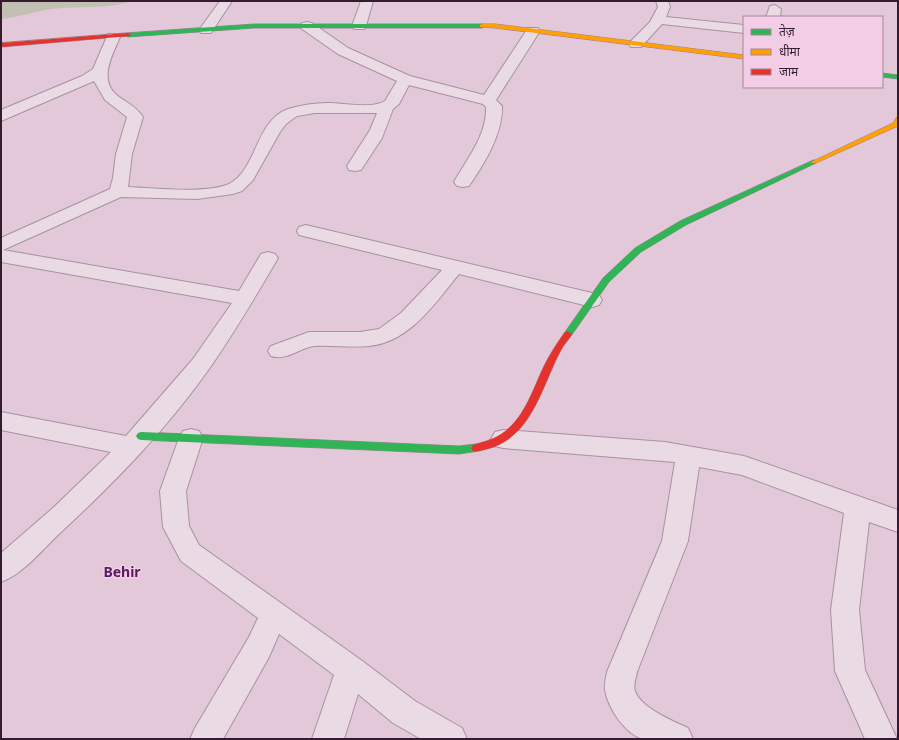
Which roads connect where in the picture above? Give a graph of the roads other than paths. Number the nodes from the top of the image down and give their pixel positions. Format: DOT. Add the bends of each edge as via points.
graph roads {
  1 [pos="226,1"];
  2 [pos="367,1"];
  3 [pos="662,1"];
  4 [pos="658,20"];
  5 [pos="307,26"];
  6 [pos="359,26"];
  7 [pos="743,29"];
  8 [pos="206,30"];
  9 [pos="533,31"];
  10 [pos="113,37"];
  11 [pos="636,44"];
  12 [pos="1,45"];
  13 [pos="743,57"];
  14 [pos="99,71"];
  15 [pos="883,75"];
  16 [pos="898,77"];
  17 [pos="405,79"];
  18 [pos="488,102"];
  19 [pos="386,107"];
  20 [pos="1,116"];
  21 [pos="898,119"];
  22 [pos="355,166"];
  23 [pos="463,182"];
  24 [pos="118,192"];
  25 [pos="306,231"];
  26 [pos="1,246"];
  27 [pos="1,256"];
  28 [pos="268,258"];
  29 [pos="455,267"];
  30 [pos="244,299"];
  31 [pos="592,300"];
  32 [pos="279,351"];
  33 [pos="1,421"];
  34 [pos="191,438"];
  35 [pos="503,439"];
  36 [pos="137,441"];
  37 [pos="688,456"];
  38 [pos="858,506"];
  39 [pos="898,521"];
  40 [pos="1,570"];
  41 [pos="274,614"];
  42 [pos="351,670"];
  43 [pos="206,739"];
  44 [pos="328,739"];
  45 [pos="451,739"];
  46 [pos="677,739"];
  47 [pos="881,739"];
  1 -- 8 [label="street"];
  2 -- 6 [label="street"];
  3 -- 4 [label="street" via="664,7"];
  4 -- 7 [label="street"];
  4 -- 11 [label="street"];
  5 -- 6 [label="main road"];
  5 -- 8 [label="main road" via="254,26"];
  5 -- 17 [label="street" via="343,51"];
  6 -- 9 [label="main road" via="495,26"];
  8 -- 10 [label="main road"];
  9 -- 11 [label="main road"];
  9 -- 18 [label="street"];
  10 -- 12 [label="main road"];
  10 -- 14 [label="street"];
  11 -- 13 [label="main road"];
  14 -- 20 [label="street" via="87,80"];
  14 -- 24 [label="street" via="110,97 132,112 135,117 124,154"];
  15 -- 16 [label="main road"];
  17 -- 18 [label="street"];
  17 -- 19 [label="street" via="391,104"];
  18 -- 23 [label="street" via="494,106 495,112 489,132"];
  19 -- 22 [label="street" via="377,133"];
  19 -- 24 [label="street" via="311,109 291,114 268,135 253,170 236,188 225,192"];
  21 -- 31 [label="main road" via="896,124 683,223 638,250 606,280"];
  24 -- 26 [label="street"];
  25 -- 29 [label="street"];
  27 -- 30 [label="street"];
  28 -- 30 [label="street"];
  29 -- 31 [label="street"];
  29 -- 32 [label="street" via="402,324 389,333 377,338 355,340 313,339 298,342"];
  30 -- 36 [label="street" via="225,331 178,393"];
  31 -- 35 [label="main road" via="556,352 527,413 518,427"];
  33 -- 36 [label="street"];
  34 -- 35 [label="main road" via="459,450 486,447"];
  34 -- 36 [label="main road"];
  34 -- 41 [label="street" via="173,491 176,527 190,553"];
  35 -- 37 [label="street" via="665,451"];
  36 -- 40 [label="street"];
  37 -- 38 [label="street" via="744,466"];
  37 -- 46 [label="street" via="675,541 622,672 620,689 624,704 637,718"];
  38 -- 39 [label="street"];
  38 -- 47 [label="street" via="845,610 850,671"];
  41 -- 42 [label="street"];
  41 -- 43 [label="street" via="259,647"];
  42 -- 44 [label="street"];
  42 -- 45 [label="street" via="404,712"];
}
